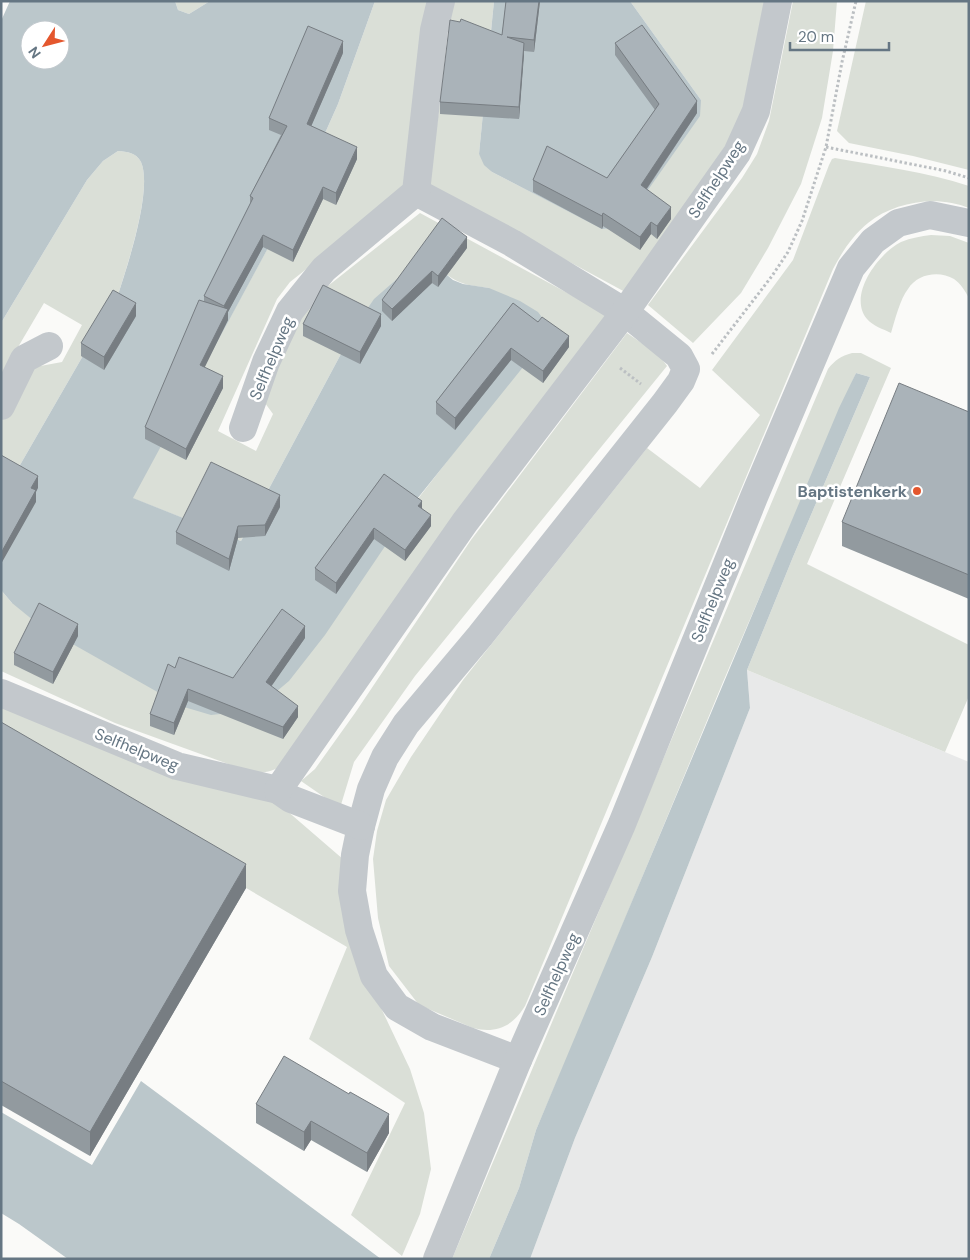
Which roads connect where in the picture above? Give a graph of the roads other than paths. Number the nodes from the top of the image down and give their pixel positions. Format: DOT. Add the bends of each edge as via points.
graph roads {
  1 [pos="441,1"];
  2 [pos="778,1"];
  3 [pos="416,192"];
  4 [pos="969,223"];
  5 [pos="624,312"];
  6 [pos="48,346"];
  7 [pos="1,406"];
  8 [pos="243,428"];
  9 [pos="1,693"];
  10 [pos="278,790"];
  11 [pos="360,826"];
  12 [pos="518,1060"];
  13 [pos="437,1259"];
  1 -- 3 [label="street" via="434,30"];
  2 -- 5 [label="street, Selfhelpweg" via="756,110 737,153"];
  3 -- 5 [label="street" via="512,243"];
  3 -- 8 [label="street, Selfhelpweg" via="324,269 290,311 266,362"];
  4 -- 12 [label="street, Selfhelpweg" via="930,215 898,223 873,241 851,268 622,824"];
  5 -- 10 [label="street, Selfhelpweg" via="465,522"];
  5 -- 11 [label="street" via="679,356 686,369 681,381 480,636 406,724 385,757"];
  6 -- 7 [label="street" via="24,359"];
  9 -- 10 [label="street, Selfhelpweg" via="177,766"];
  10 -- 11 [label="street, Selfhelpweg" via="291,799"];
  11 -- 12 [label="street" via="352,891 359,930 374,976 397,1007 432,1027"];
  12 -- 13 [label="street, Selfhelpweg"];
}
